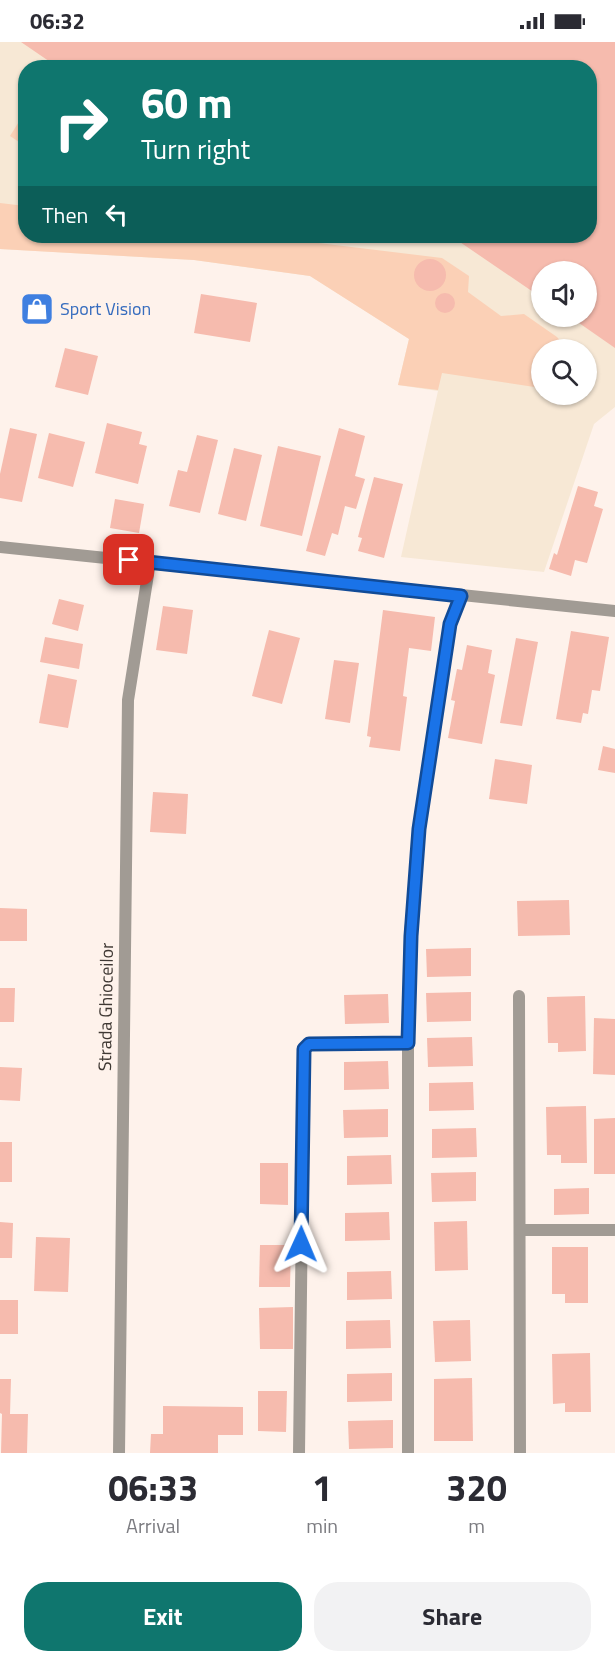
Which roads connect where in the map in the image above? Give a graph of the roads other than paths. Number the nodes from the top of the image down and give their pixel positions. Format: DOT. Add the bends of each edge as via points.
graph roads {
  1 [pos="0,548"];
  2 [pos="150,562"];
  3 [pos="461,596"];
  4 [pos="615,611"];
  5 [pos="519,996"];
  6 [pos="408,1043"];
  7 [pos="520,1230"];
  8 [pos="615,1230"];
  9 [pos="119,1453"];
  10 [pos="299,1453"];
  11 [pos="408,1453"];
  12 [pos="520,1453"];
  1 -- 2 [label="street"];
  2 -- 3 [label="street"];
  2 -- 9 [label="street, Strada Ghioceilor" via="128,700"];
  3 -- 4 [label="street"];
  3 -- 6 [label="street" via="450,624 419,829"];
  5 -- 7 [label="street"];
  6 -- 10 [label="street" via="309,1044 304,1049"];
  6 -- 11 [label="street"];
  7 -- 8 [label="street"];
  7 -- 12 [label="street"];
}
